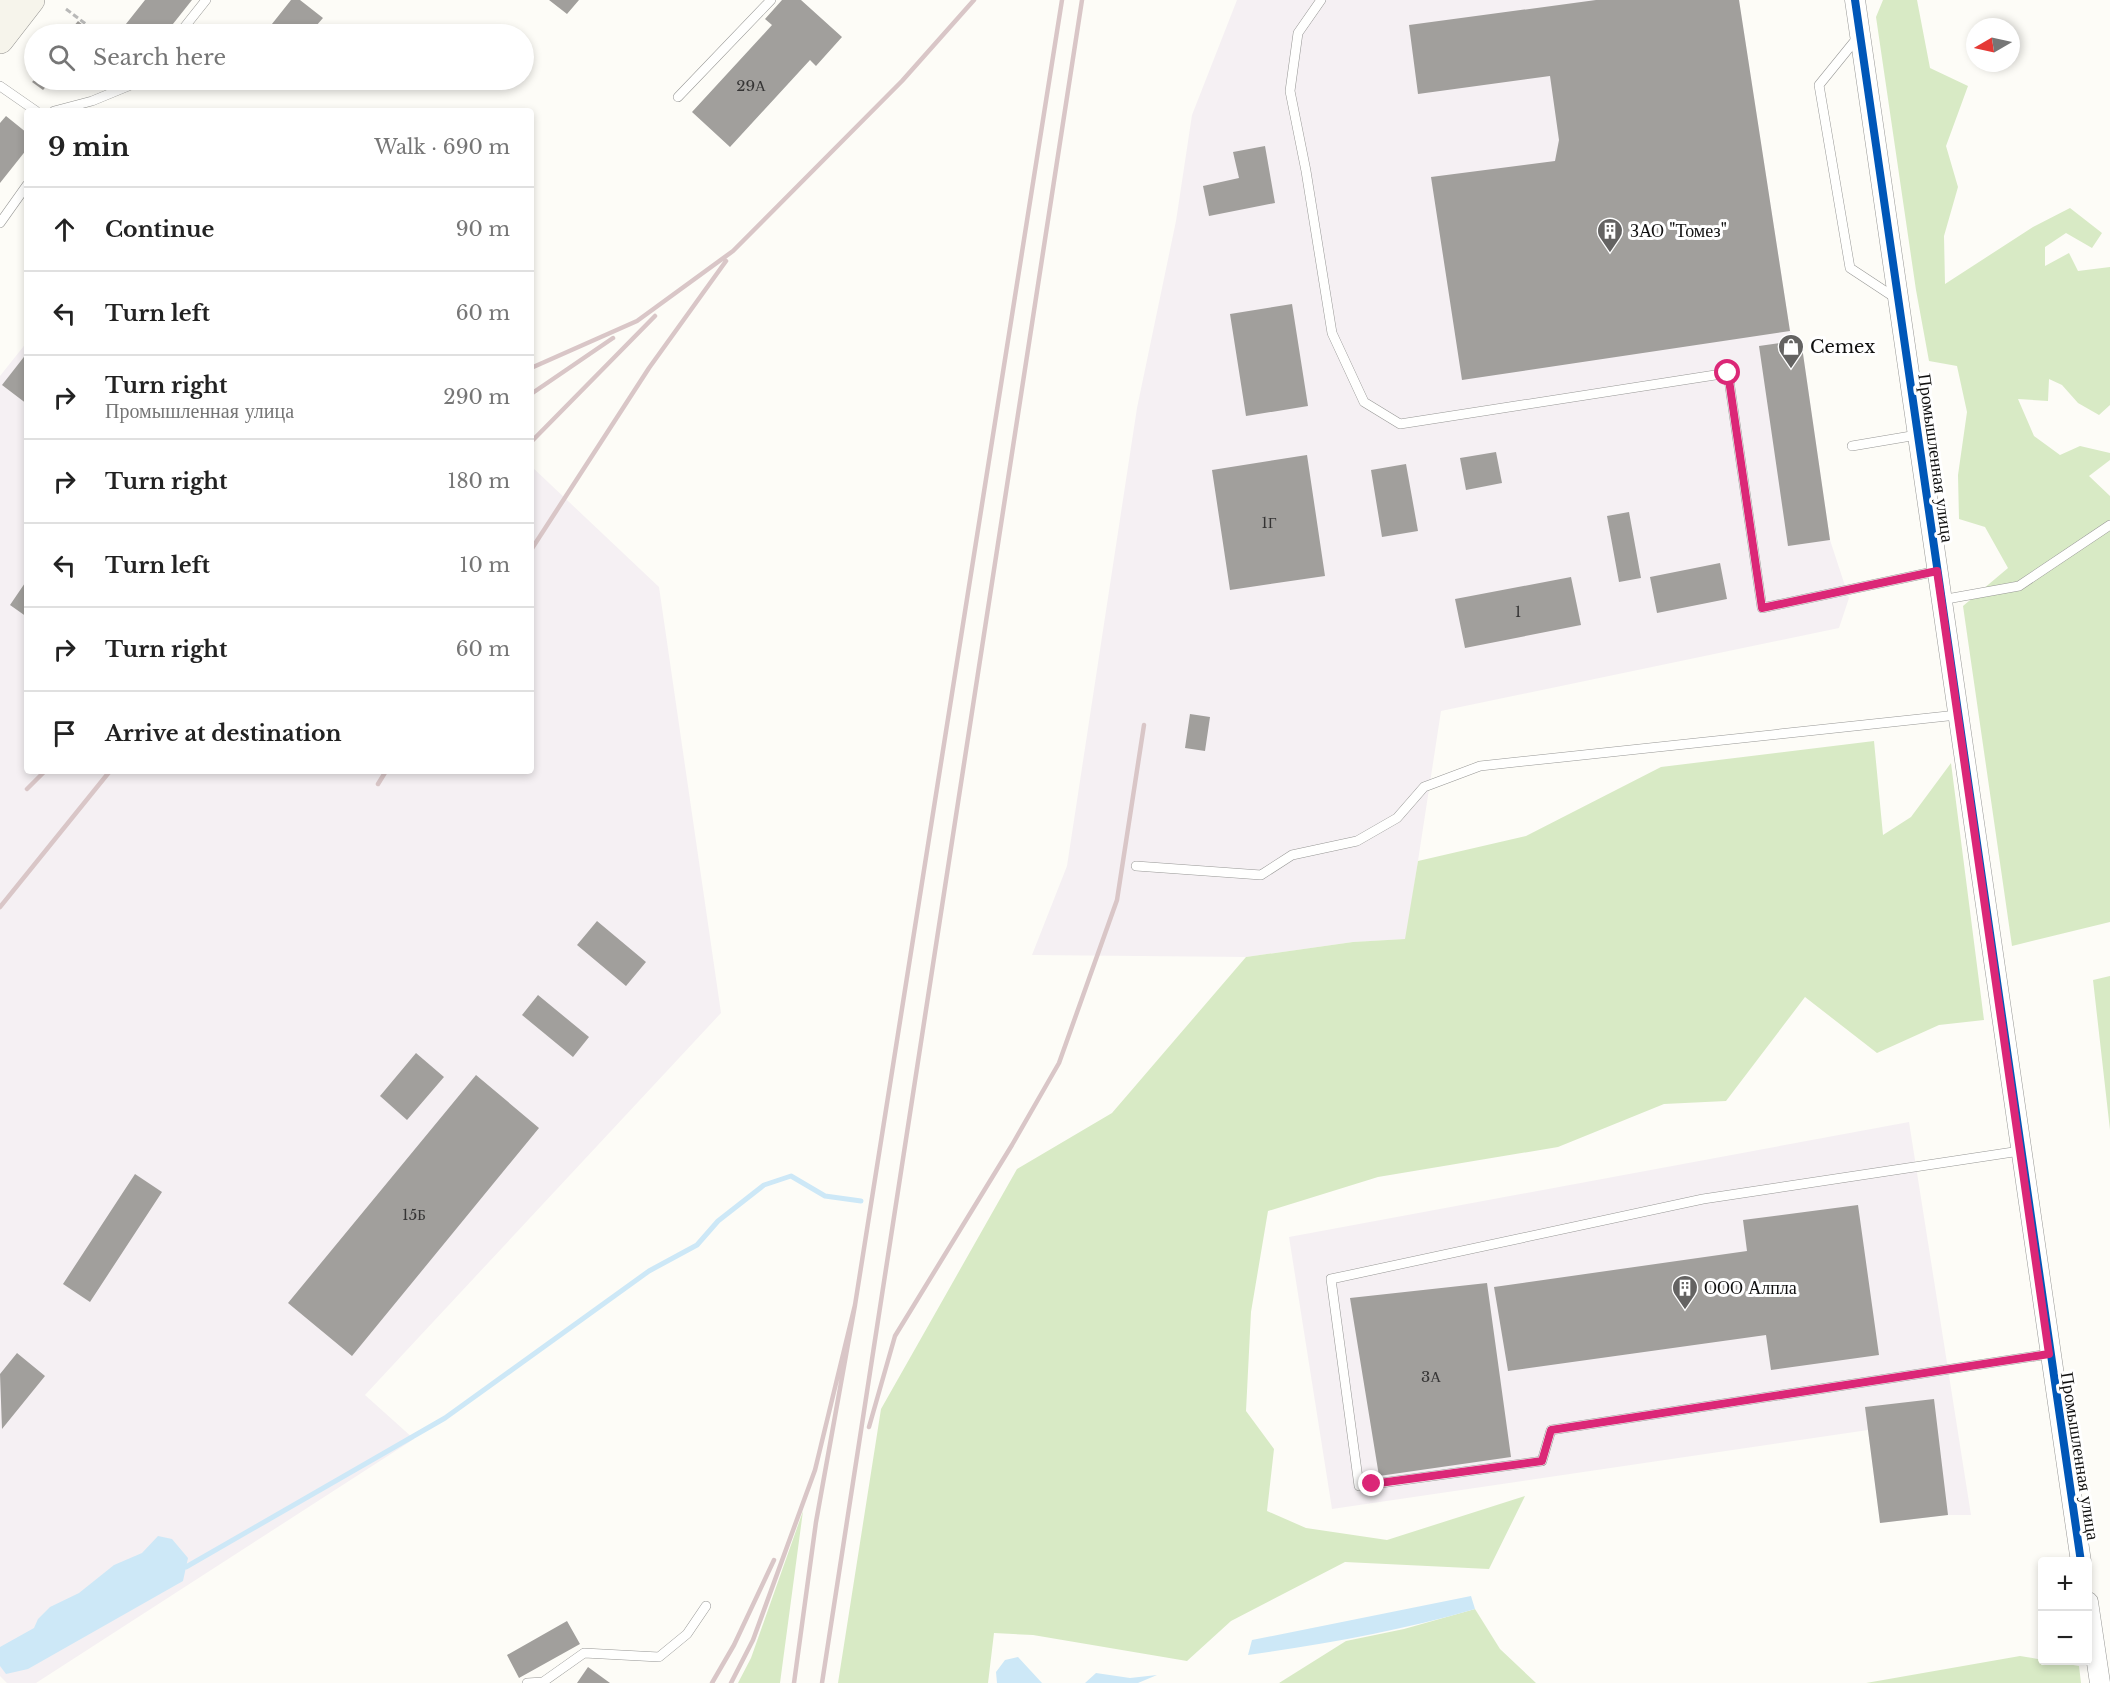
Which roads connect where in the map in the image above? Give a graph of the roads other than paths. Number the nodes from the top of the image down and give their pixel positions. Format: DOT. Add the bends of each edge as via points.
graph roads {
  1 [pos="5,0"];
  2 [pos="31,0"];
  3 [pos="206,0"];
  4 [pos="771,0"];
  5 [pos="1321,0"];
  6 [pos="1855,0"];
  7 [pos="0,6"];
  8 [pos="187,24"];
  9 [pos="1860,35"];
  10 [pos="0,40"];
  11 [pos="0,86"];
  12 [pos="119,90"];
  13 [pos="678,97"];
  14 [pos="92,101"];
  15 [pos="32,108"];
  16 [pos="65,108"];
  17 [pos="85,108"];
  18 [pos="24,189"];
  19 [pos="0,224"];
  20 [pos="1898,299"];
  21 [pos="1917,435"];
  22 [pos="1852,446"];
  23 [pos="2110,525"];
  24 [pos="1937,571"];
  25 [pos="1941,600"];
  26 [pos="1957,715"];
  27 [pos="1136,866"];
  28 [pos="2020,1151"];
  29 [pos="2049,1354"];
  30 [pos="2080,1557"];
  31 [pos="706,1606"];
  32 [pos="2089,1611"];
  33 [pos="527,1683"];
  34 [pos="2100,1683"];
  1 -- 7 [label="main road"];
  2 -- 10 [label="main road"];
  3 -- 8 [label="lane"];
  4 -- 13 [label="lane"];
  5 -- 24 [label="lane" via="1298,33 1290,91 1332,333 1364,402 1400,424 1728,373 1762,608"];
  6 -- 9 [label="street, Промышленная улица"];
  9 -- 20 [label="street, Промышленная улица"];
  9 -- 20 [label="lane" via="1819,85 1850,268"];
  11 -- 15 [label="lane"];
  12 -- 14 [label="lane"];
  14 -- 16 [label="lane"];
  14 -- 17 [label="lane"];
  18 -- 19 [label="lane"];
  20 -- 21 [label="street, Промышленная улица"];
  21 -- 22 [label="lane"];
  21 -- 24 [label="street, Промышленная улица"];
  23 -- 25 [label="lane" via="2019,586"];
  24 -- 25 [label="street, Промышленная улица"];
  25 -- 26 [label="street, Промышленная улица"];
  26 -- 27 [label="lane" via="1480,766 1424,787 1397,819 1357,841 1292,855 1261,874"];
  26 -- 28 [label="street, Промышленная улица"];
  28 -- 29 [label="street, Промышленная улица"];
  28 -- 29 [label="lane" via="1703,1199 1331,1279 1359,1486 1542,1461 1551,1430"];
  29 -- 30 [label="street, Промышленная улица"];
  31 -- 33 [label="lane" via="687,1635 659,1658 584,1653 543,1682"];
  32 -- 34 [label="street"];
}
